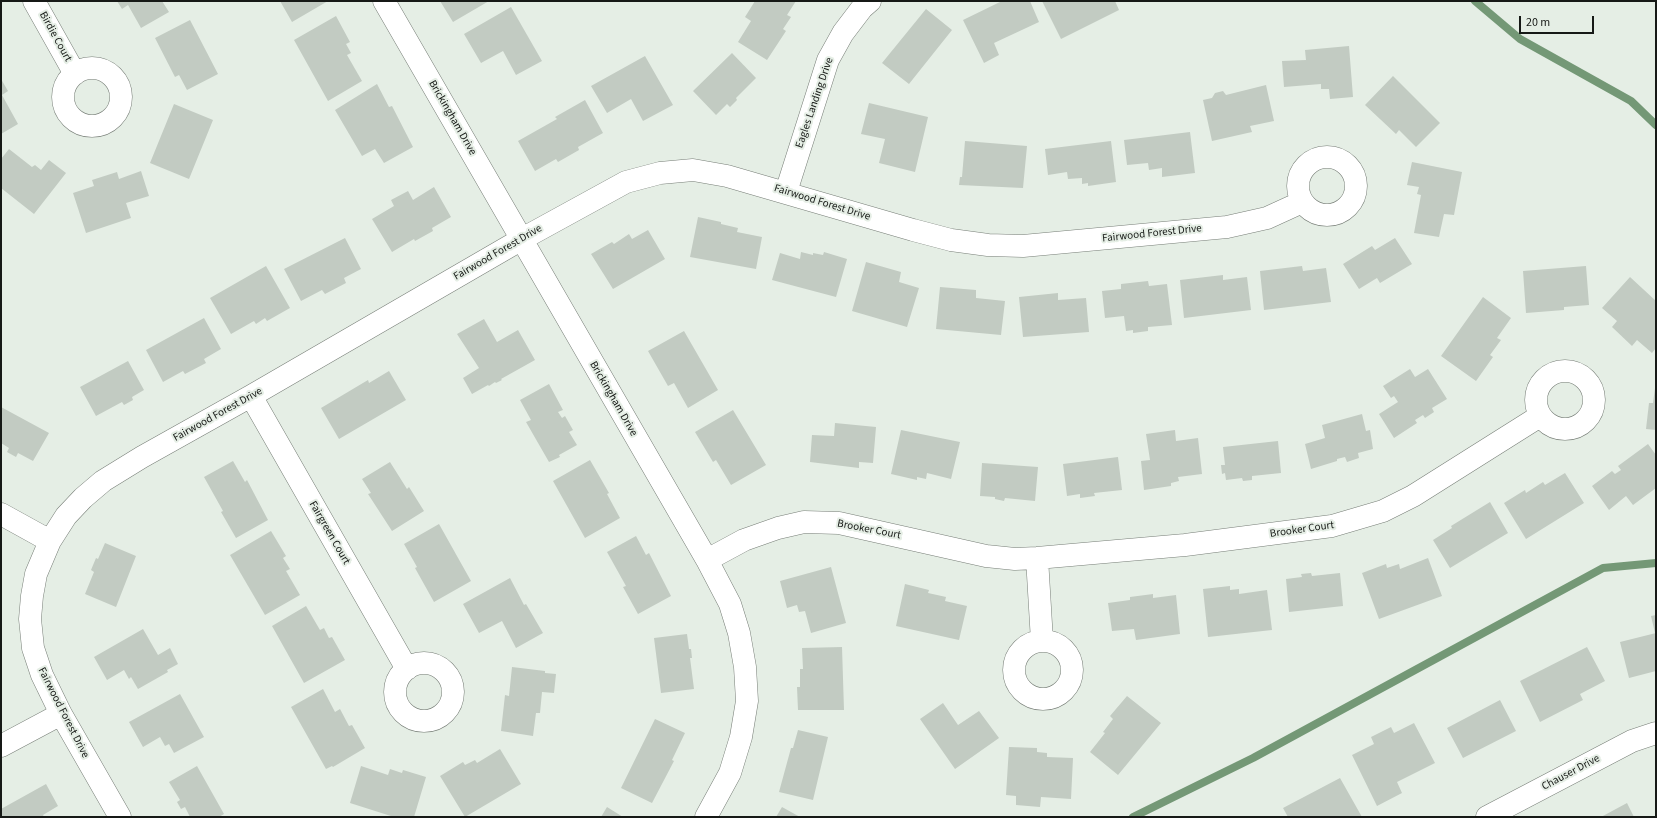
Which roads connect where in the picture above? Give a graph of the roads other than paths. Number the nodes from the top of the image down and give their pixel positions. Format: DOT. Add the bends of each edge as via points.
graph roads {
  1 [pos="34,1"];
  2 [pos="384,1"];
  3 [pos="870,1"];
  4 [pos="75,74"];
  5 [pos="786,192"];
  6 [pos="1302,202"];
  7 [pos="522,239"];
  8 [pos="251,396"];
  9 [pos="1540,416"];
  10 [pos="1,514"];
  11 [pos="50,541"];
  12 [pos="1036,558"];
  13 [pos="707,560"];
  14 [pos="1042,641"];
  15 [pos="407,670"];
  16 [pos="61,714"];
  17 [pos="1656,733"];
  18 [pos="1,746"];
  19 [pos="120,817"];
  20 [pos="706,817"];
  21 [pos="1487,817"];
  1 -- 4 [label="street, Birdie Court"];
  2 -- 7 [label="street, Brickingham Drive"];
  3 -- 5 [label="street, Eagles Landing Drive" via="843,33 828,60"];
  5 -- 6 [label="street, Fairwood Forest Drive" via="951,240 1023,246 1227,227 1267,218"];
  5 -- 7 [label="street, Fairwood Forest Drive" via="693,170 660,173 626,182"];
  7 -- 8 [label="street, Fairwood Forest Drive"];
  7 -- 13 [label="street, Brickingham Drive"];
  8 -- 11 [label="street, Fairwood Forest Drive" via="142,457 103,482 66,516"];
  8 -- 15 [label="street, Fairgreen Court"];
  9 -- 12 [label="street, Brooker Court" via="1413,496 1363,518 1332,526 1185,545"];
  10 -- 11 [label="street"];
  11 -- 16 [label="street, Fairwood Forest Drive" via="36,574 30,619 33,648 42,675"];
  12 -- 13 [label="street, Brooker Court" via="986,556 852,525 804,522 744,540"];
  12 -- 14 [label="street"];
  13 -- 20 [label="street, Brickingham Drive" via="730,604 740,633 747,701 741,737 730,773"];
  16 -- 18 [label="street"];
  16 -- 19 [label="street, Fairwood Forest Drive"];
  17 -- 21 [label="street, Chauser Drive" via="1632,741"];
}
